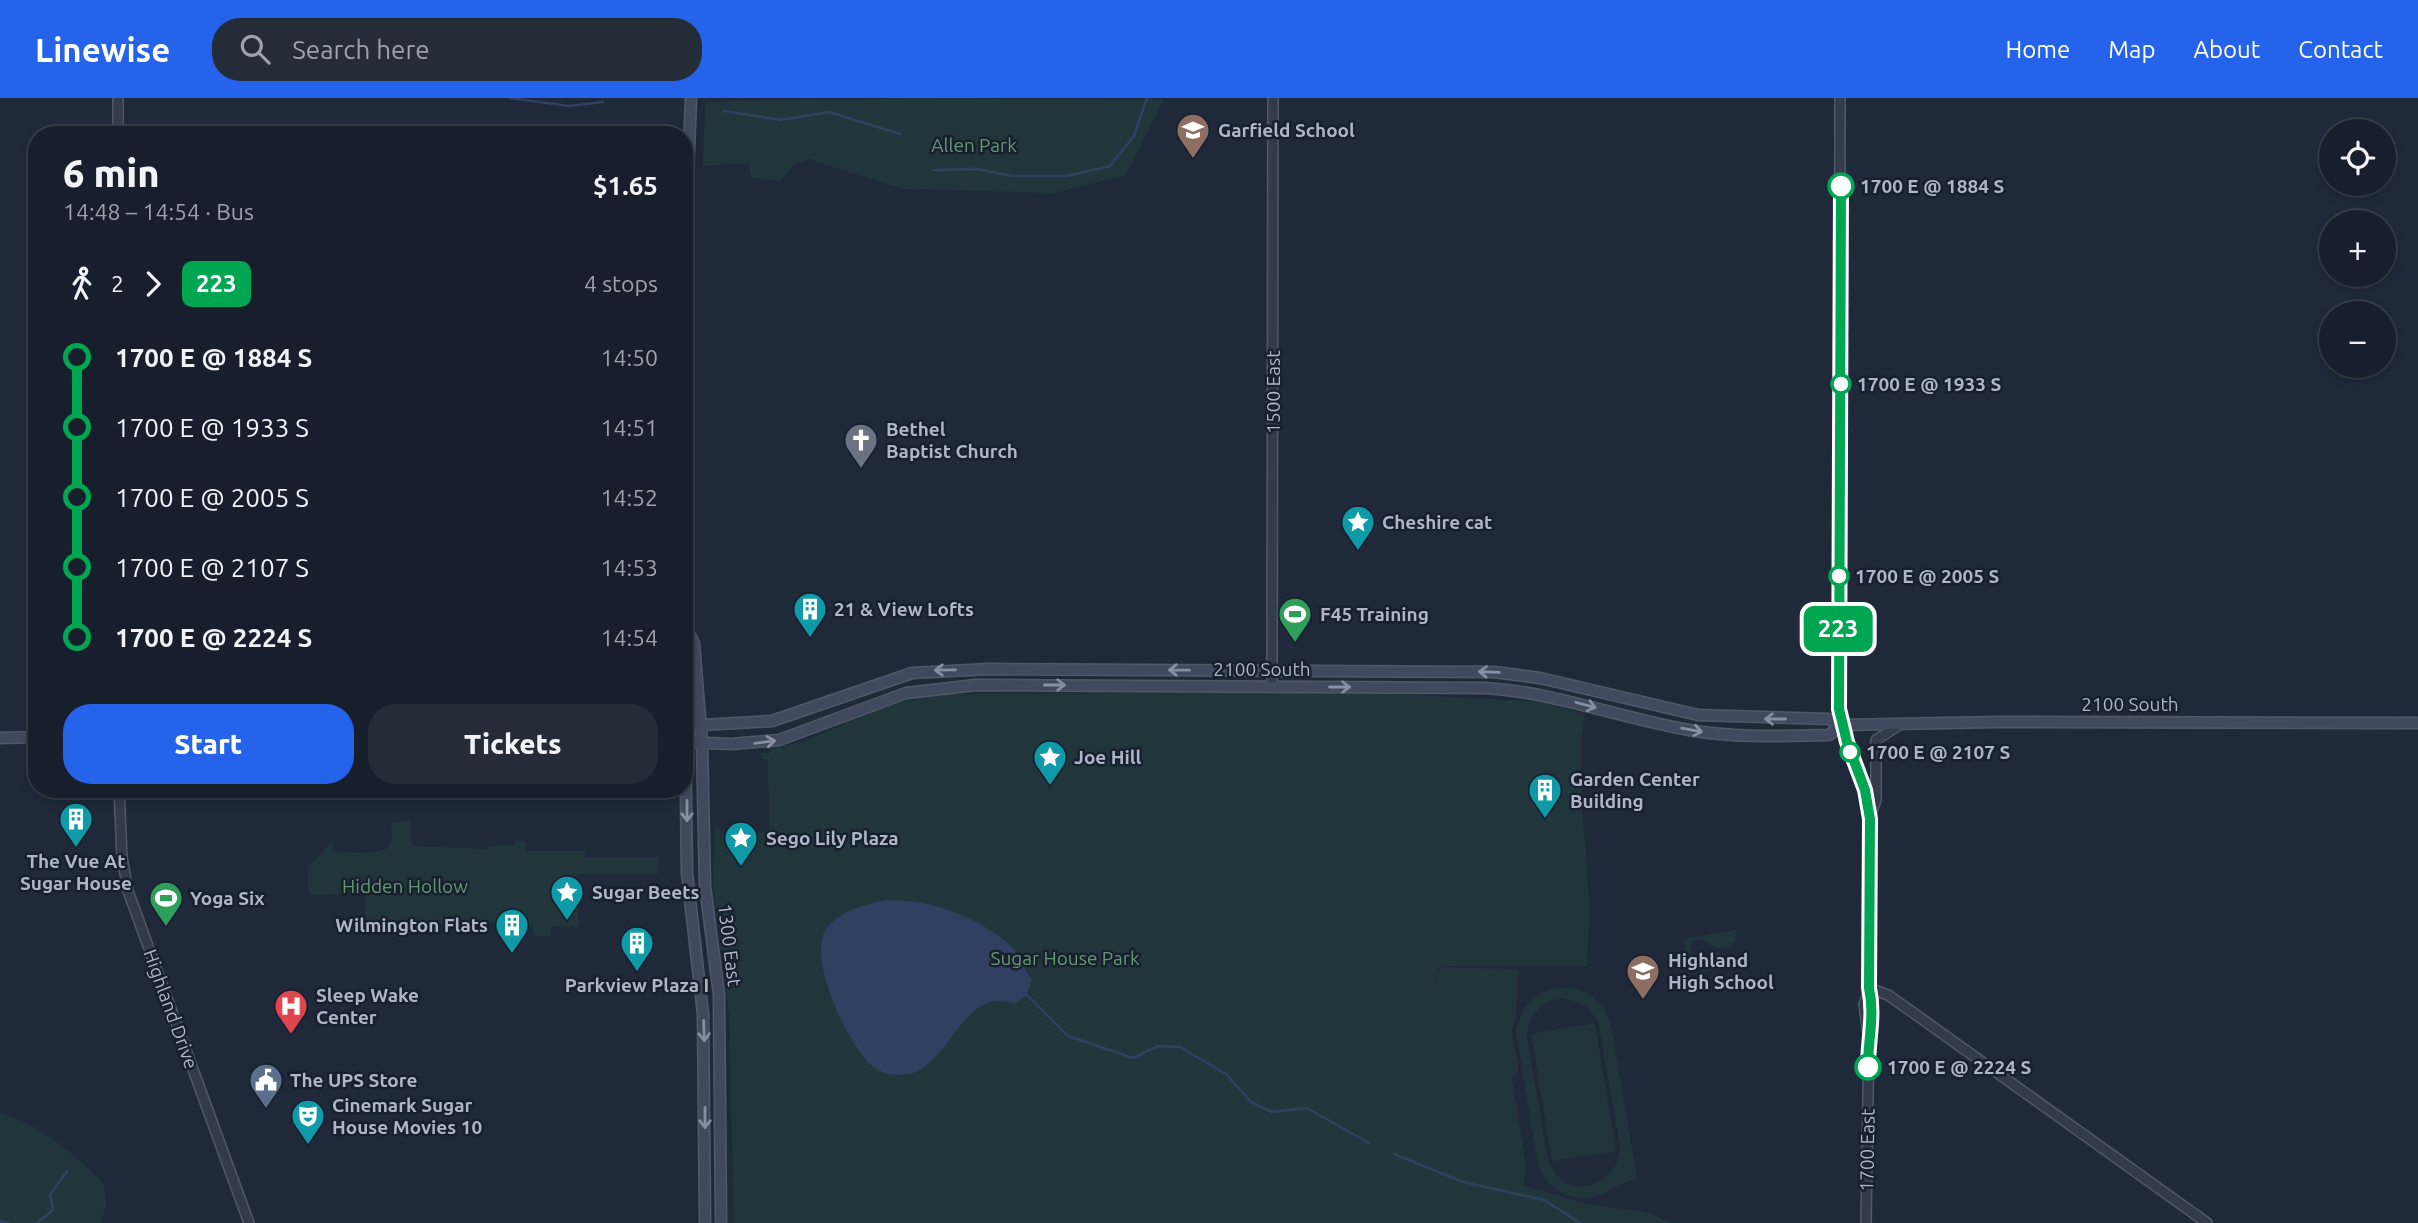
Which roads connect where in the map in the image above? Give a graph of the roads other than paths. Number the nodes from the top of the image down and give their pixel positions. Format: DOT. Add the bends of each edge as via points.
graph roads {
  1 [pos="118,98"];
  2 [pos="691,98"];
  3 [pos="1273,98"];
  4 [pos="1840,98"];
  5 [pos="118,126"];
  6 [pos="690,126"];
  7 [pos="693,641"];
  8 [pos="1272,671"];
  9 [pos="1272,686"];
  10 [pos="2418,723"];
  11 [pos="1900,724"];
  12 [pos="1842,725"];
  13 [pos="693,726"];
  14 [pos="701,726"];
  15 [pos="28,737"];
  16 [pos="0,738"];
  17 [pos="693,742"];
  18 [pos="702,743"];
  19 [pos="119,798"];
  20 [pos="686,798"];
  21 [pos="1870,819"];
  22 [pos="1869,988"];
  23 [pos="248,1223"];
  24 [pos="705,1223"];
  25 [pos="722,1223"];
  26 [pos="1866,1223"];
  27 [pos="2207,1223"];
  1 -- 5 [label="street"];
  2 -- 6 [label="main road, 1300 East"];
  3 -- 8 [label="street, 1500 East"];
  4 -- 12 [label="street, 1700 East" via="1838,622"];
  7 -- 14 [label="main road, 1300 East"];
  8 -- 9 [label="street, 1500 East"];
  12 -- 8 [label="main road, 2100 South, one-way" via="1828,719 1698,715 1509,673"];
  8 -- 14 [label="main road, 2100 South, one-way" via="933,670 878,683 786,718"];
  9 -- 12 [label="main road, 2100 South, one-way" via="1512,690 1722,734 1829,735"];
  18 -- 9 [label="main road, 2100 South, one-way" via="786,738 899,695 948,686"];
  10 -- 11 [label="main road, 2100 South"];
  11 -- 12 [label="main road, 2100 South"];
  11 -- 21 [label="street" via="1876,740 1876,800"];
  12 -- 21 [label="street, 1700 East"];
  13 -- 14 [label="main road, 2100 South"];
  14 -- 18 [label="main road, 1300 East"];
  15 -- 16 [label="main road"];
  17 -- 18 [label="main road, 2100 South"];
  18 -- 25 [label="main road, 1300 East" via="705,886 719,995"];
  19 -- 23 [label="street, Highland Drive" via="128,891"];
  20 -- 24 [label="main road, 1300 East, one-way" via="687,873 704,1030"];
  21 -- 22 [label="street, 1700 East"];
  22 -- 26 [label="street, 1700 East" via="1873,1013"];
  22 -- 27 [label="street" via="1888,995"];
}
